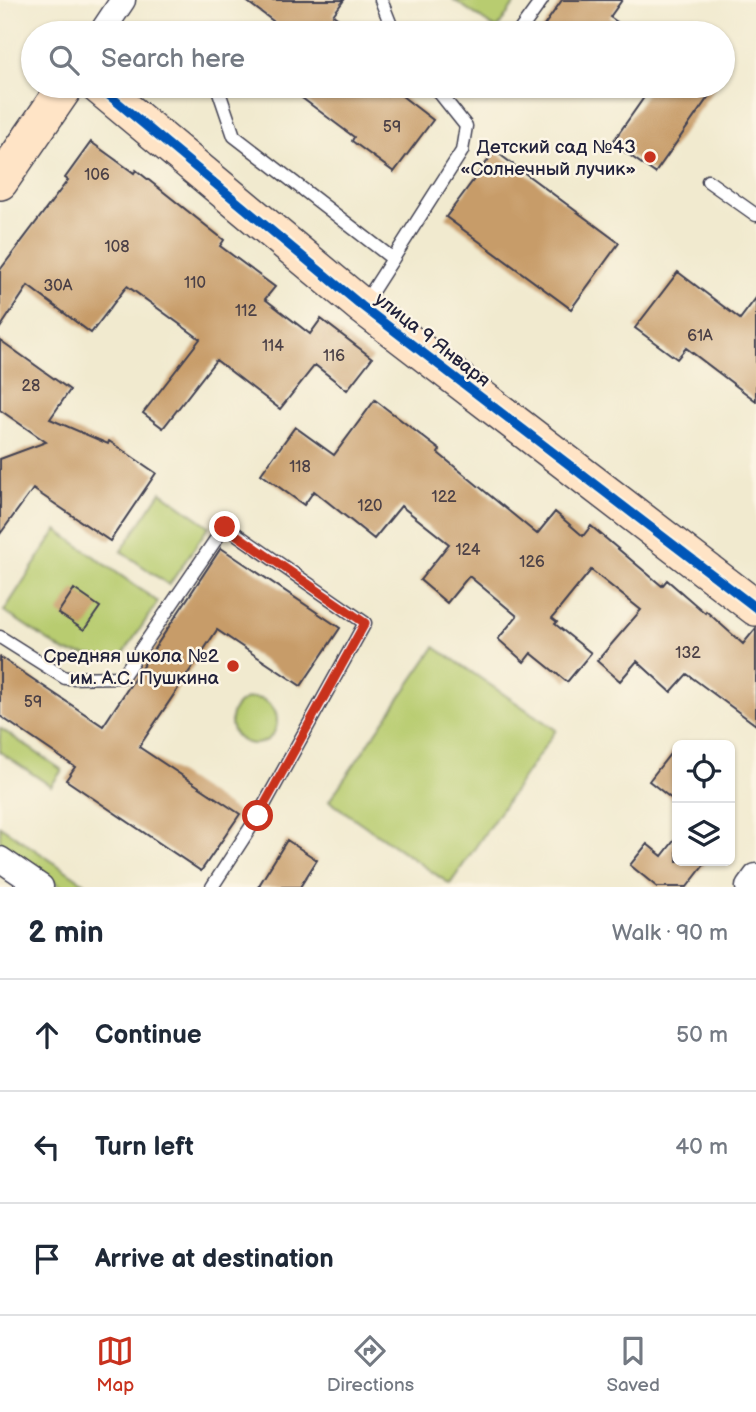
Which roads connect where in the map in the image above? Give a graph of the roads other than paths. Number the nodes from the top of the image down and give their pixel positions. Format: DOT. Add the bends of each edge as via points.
graph roads {
  1 [pos="123,0"];
  2 [pos="381,0"];
  3 [pos="542,0"];
  4 [pos="109,21"];
  5 [pos="389,21"];
  6 [pos="527,21"];
  7 [pos="57,98"];
  8 [pos="113,98"];
  9 [pos="221,98"];
  10 [pos="444,98"];
  11 [pos="708,181"];
  12 [pos="0,182"];
  13 [pos="756,215"];
  14 [pos="393,259"];
  15 [pos="362,306"];
  16 [pos="756,608"];
  17 [pos="0,637"];
  18 [pos="0,859"];
  19 [pos="756,876"];
  20 [pos="41,887"];
  21 [pos="212,887"];
  22 [pos="748,887"];
  1 -- 4 [label="street"];
  2 -- 5 [label="lane"];
  3 -- 6 [label="lane"];
  7 -- 12 [label="street"];
  8 -- 15 [label="street, улица 9 Января"];
  9 -- 14 [label="lane" via="234,136"];
  10 -- 14 [label="lane" via="466,125 461,152"];
  11 -- 13 [label="lane"];
  14 -- 15 [label="lane"];
  15 -- 16 [label="street, улица 9 Января"];
  17 -- 21 [label="lane" via="65,678 122,677 225,527 365,623 258,816"];
  18 -- 20 [label="street"];
  19 -- 22 [label="street"];
}
